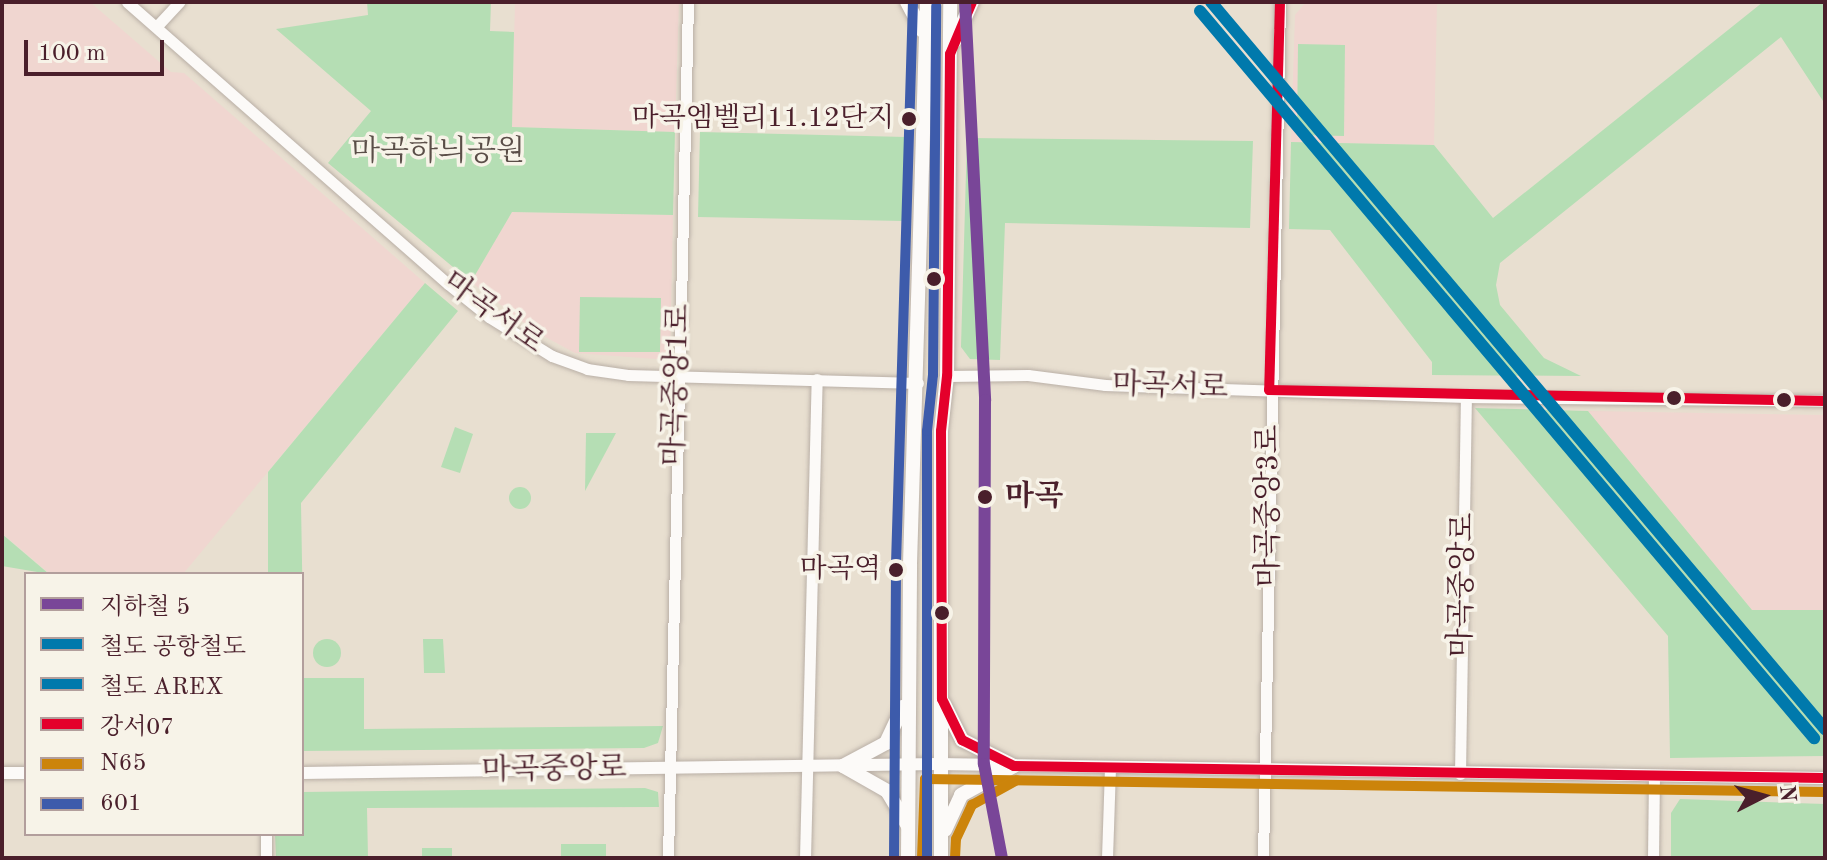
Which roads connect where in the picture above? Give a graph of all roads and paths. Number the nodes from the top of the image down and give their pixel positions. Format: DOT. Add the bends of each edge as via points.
graph roads {
  1 [pos="127,2"];
  2 [pos="179,2"];
  3 [pos="688,2"];
  4 [pos="907,2"];
  5 [pos="927,2"];
  6 [pos="950,2"];
  7 [pos="972,2"];
  8 [pos="1280,2"];
  9 [pos="157,26"];
  10 [pos="923,31"];
  11 [pos="950,54"];
  12 [pos="677,375"];
  13 [pos="947,376"];
  14 [pos="817,379"];
  15 [pos="918,383"];
  16 [pos="1269,390"];
  17 [pos="1466,397"];
  18 [pos="1825,401"];
  19 [pos="908,691"];
  20 [pos="942,699"];
  21 [pos="938,764"];
  22 [pos="912,765"];
  23 [pos="843,766"];
  24 [pos="1014,766"];
  25 [pos="806,767"];
  26 [pos="669,768"];
  27 [pos="1110,768"];
  28 [pos="1264,771"];
  29 [pos="2,773"];
  30 [pos="24,773"];
  31 [pos="304,773"];
  32 [pos="1460,774"];
  33 [pos="1654,777"];
  34 [pos="1825,778"];
  35 [pos="909,828"];
  36 [pos="266,836"];
  37 [pos="942,836"];
  38 [pos="266,858"];
  39 [pos="668,858"];
  40 [pos="805,858"];
  41 [pos="908,858"];
  42 [pos="941,858"];
  43 [pos="1107,858"];
  44 [pos="1263,858"];
  45 [pos="1653,858"];
  1 -- 9 [label="street, 마곡서로"];
  2 -- 9 [label="street"];
  3 -- 12 [label="street, 마곡중앙1로"];
  4 -- 10 [label="main road"];
  5 -- 10 [label="main road"];
  6 -- 11 [label="main road"];
  7 -- 11 [label="main road"];
  8 -- 16 [label="street, 마곡중앙3로"];
  9 -- 12 [label="street, 마곡서로" via="448,284 514,334 587,369"];
  10 -- 15 [label="main road"];
  11 -- 13 [label="main road"];
  12 -- 14 [label="street, 마곡서로"];
  12 -- 26 [label="street, 마곡중앙1로"];
  13 -- 16 [label="street, 마곡서로" via="1028,375 1105,385"];
  13 -- 20 [label="main road" via="941,431"];
  14 -- 15 [label="street, 마곡서로"];
  14 -- 25 [label="street"];
  15 -- 19 [label="main road"];
  16 -- 17 [label="street, 마곡서로"];
  16 -- 28 [label="street, 마곡중앙3로"];
  17 -- 18 [label="street, 마곡서로"];
  17 -- 32 [label="street, 마곡중앙로"];
  19 -- 22 [label="main road"];
  19 -- 23 [label="main road" via="886,743"];
  20 -- 21 [label="main road"];
  20 -- 24 [label="main road" via="962,740"];
  21 -- 22 [label="main road, 마곡중앙로"];
  21 -- 24 [label="main road, 마곡중앙로"];
  21 -- 37 [label="main road"];
  22 -- 23 [label="main road, 마곡중앙로"];
  22 -- 35 [label="main road"];
  23 -- 25 [label="main road, 마곡중앙로"];
  23 -- 35 [label="main road" via="887,791"];
  24 -- 27 [label="main road, 마곡중앙로"];
  24 -- 37 [label="main road" via="962,794"];
  25 -- 26 [label="main road, 마곡중앙로"];
  25 -- 40 [label="street"];
  26 -- 31 [label="main road, 마곡중앙로"];
  26 -- 39 [label="street, 마곡중앙1로"];
  27 -- 28 [label="main road, 마곡중앙로"];
  27 -- 43 [label="street"];
  28 -- 32 [label="main road, 마곡중앙로"];
  28 -- 44 [label="street, 마곡중앙3로"];
  29 -- 30 [label="main road"];
  32 -- 33 [label="main road, 마곡중앙로"];
  33 -- 34 [label="main road, 마곡중앙로"];
  33 -- 45 [label="street"];
  35 -- 41 [label="main road"];
  36 -- 38 [label="street"];
  37 -- 42 [label="main road"];
}
